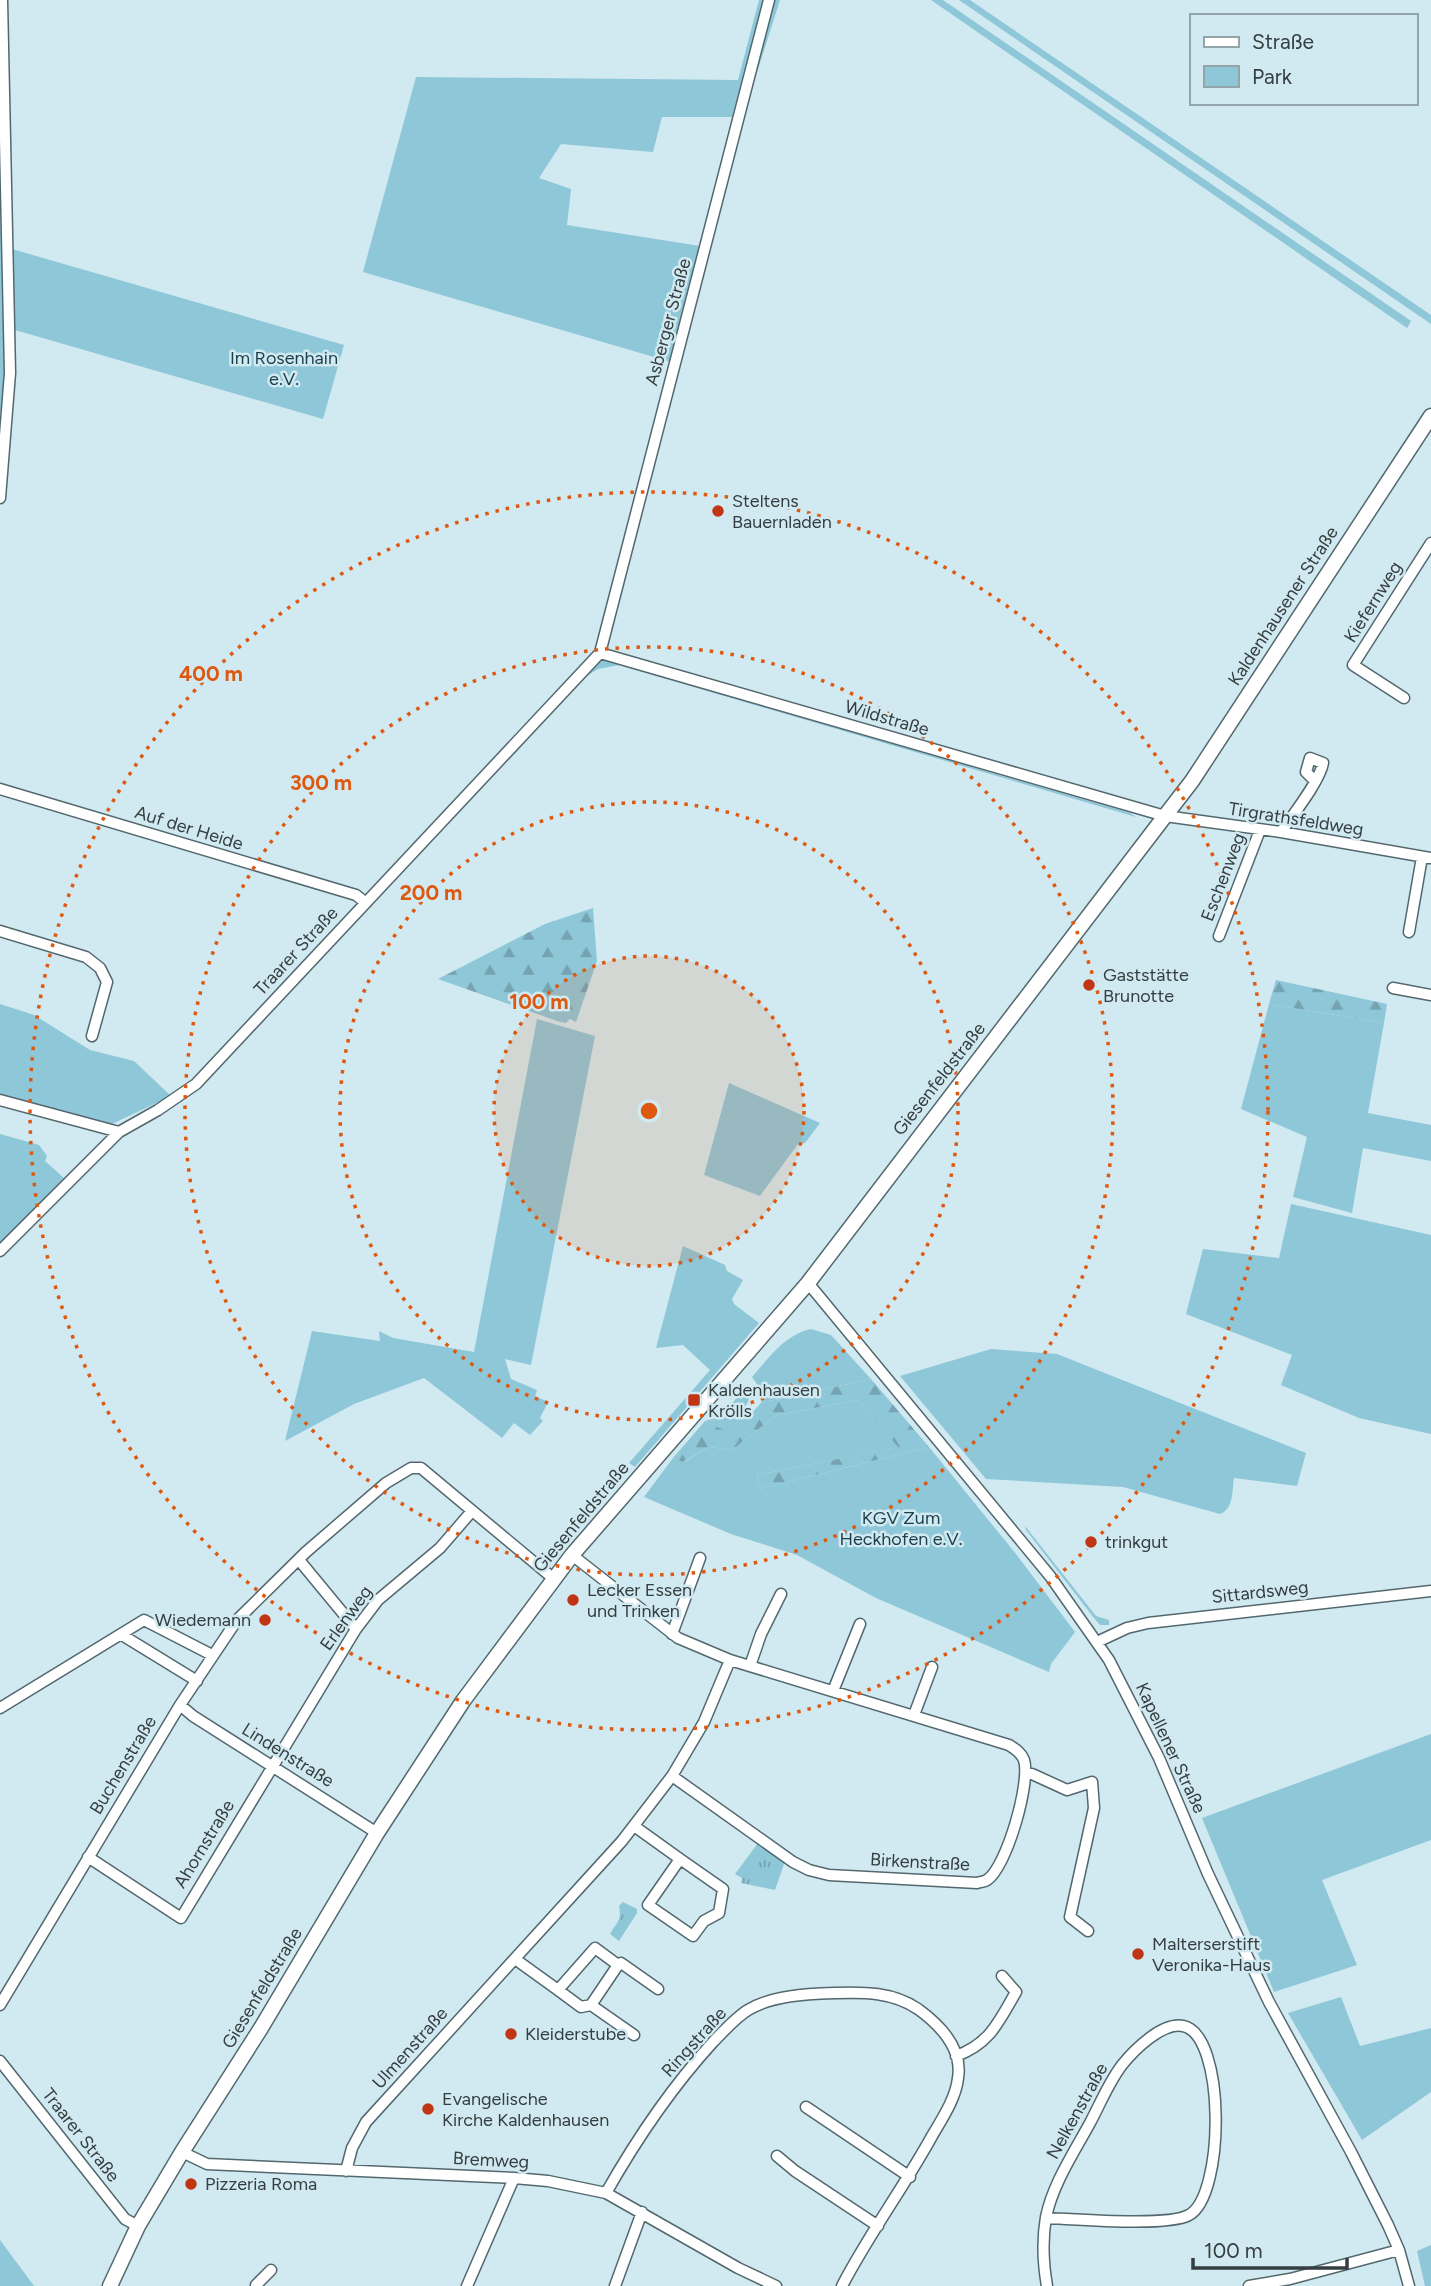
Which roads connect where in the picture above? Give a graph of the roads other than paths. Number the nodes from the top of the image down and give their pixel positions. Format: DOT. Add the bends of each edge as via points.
graph roads {
  1 [pos="2,0"];
  2 [pos="769,0"];
  3 [pos="1431,416"];
  4 [pos="0,498"];
  5 [pos="1431,543"];
  6 [pos="600,653"];
  7 [pos="1404,698"];
  8 [pos="1315,781"];
  9 [pos="0,789"];
  10 [pos="1161,821"];
  11 [pos="1260,830"];
  12 [pos="1281,832"];
  13 [pos="1426,857"];
  14 [pos="366,903"];
  15 [pos="0,931"];
  16 [pos="1409,932"];
  17 [pos="1219,936"];
  18 [pos="1394,988"];
  19 [pos="1431,995"];
  20 [pos="92,1036"];
  21 [pos="0,1100"];
  22 [pos="118,1132"];
  23 [pos="0,1251"];
  24 [pos="808,1283"];
  25 [pos="472,1511"];
  26 [pos="572,1555"];
  27 [pos="700,1558"];
  28 [pos="299,1560"];
  29 [pos="554,1578"];
  30 [pos="1431,1591"];
  31 [pos="781,1594"];
  32 [pos="860,1625"];
  33 [pos="356,1629"];
  34 [pos="672,1634"];
  35 [pos="122,1635"];
  36 [pos="1097,1642"];
  37 [pos="212,1655"];
  38 [pos="730,1660"];
  39 [pos="750,1666"];
  40 [pos="932,1667"];
  41 [pos="197,1681"];
  42 [pos="833,1691"];
  43 [pos="180,1705"];
  44 [pos="0,1708"];
  45 [pos="914,1715"];
  46 [pos="272,1765"];
  47 [pos="1026,1774"];
  48 [pos="672,1776"];
  49 [pos="634,1826"];
  50 [pos="377,1833"];
  51 [pos="88,1857"];
  52 [pos="680,1859"];
  53 [pos="1088,1931"];
  54 [pos="515,1959"];
  55 [pos="618,1965"];
  56 [pos="1002,1976"];
  57 [pos="658,1989"];
  58 [pos="558,1990"];
  59 [pos="0,2005"];
  60 [pos="591,2005"];
  61 [pos="634,2035"];
  62 [pos="956,2056"];
  63 [pos="0,2061"];
  64 [pos="806,2107"];
  65 [pos="183,2152"];
  66 [pos="777,2156"];
  67 [pos="346,2171"];
  68 [pos="910,2177"];
  69 [pos="514,2178"];
  70 [pos="606,2193"];
  71 [pos="642,2212"];
  72 [pos="1046,2218"];
  73 [pos="138,2226"];
  74 [pos="878,2226"];
  75 [pos="1399,2250"];
  76 [pos="271,2270"];
  77 [pos="1290,2283"];
  78 [pos="771,2285"];
  79 [pos="110,2286"];
  80 [pos="256,2286"];
  81 [pos="467,2286"];
  82 [pos="615,2286"];
  83 [pos="842,2286"];
  84 [pos="1047,2286"];
  85 [pos="1249,2286"];
  86 [pos="1409,2286"];
  1 -- 4 [label="street" via="10,373"];
  2 -- 6 [label="street, Asberger Straße"];
  3 -- 10 [label="main road, Kaldenhausener Straße" via="1192,781"];
  5 -- 7 [label="street, Kiefernweg" via="1353,665"];
  6 -- 10 [label="street, Wildstraße"];
  6 -- 14 [label="street, Traarer Straße"];
  8 -- 12 [label="street"];
  9 -- 14 [label="street, Auf der Heide" via="356,895"];
  10 -- 11 [label="street, Tirgrathsfeldweg"];
  10 -- 24 [label="main road, Giesenfeldstraße"];
  11 -- 12 [label="street, Tirgrathsfeldweg"];
  11 -- 17 [label="street, Eschenweg"];
  12 -- 13 [label="street, Tirgrathsfeldweg"];
  13 -- 16 [label="street, Tirgrathsfeldweg"];
  14 -- 22 [label="street, Traarer Straße" via="196,1084"];
  15 -- 20 [label="street" via="86,957 100,968 107,982"];
  18 -- 19 [label="street"];
  21 -- 22 [label="street"];
  22 -- 23 [label="street, Traarer Straße"];
  24 -- 26 [label="main road, Giesenfeldstraße"];
  24 -- 36 [label="street, Kapellener Straße" via="1050,1576"];
  25 -- 28 [label="street, Buchenstraße" via="431,1474 411,1468 386,1483"];
  25 -- 29 [label="street, Buchenstraße"];
  25 -- 33 [label="street, Erlenweg" via="440,1548 378,1600"];
  26 -- 29 [label="main road, Giesenfeldstraße"];
  26 -- 34 [label="street"];
  27 -- 34 [label="street"];
  28 -- 33 [label="street"];
  28 -- 37 [label="street, Buchenstraße" via="237,1620"];
  29 -- 50 [label="main road, Giesenfeldstraße" via="463,1701"];
  30 -- 36 [label="street, Sittardsweg" via="1149,1623"];
  31 -- 39 [label="street"];
  32 -- 42 [label="street"];
  33 -- 46 [label="street, Erlenweg"];
  34 -- 38 [label="street"];
  35 -- 37 [label="street" via="144,1620"];
  35 -- 41 [label="street"];
  35 -- 44 [label="street"];
  36 -- 75 [label="street, Kapellener Straße" via="1159,1758 1269,2002"];
  37 -- 41 [label="street, Buchenstraße"];
  38 -- 39 [label="street"];
  38 -- 48 [label="street, Ulmenstraße" via="704,1722"];
  39 -- 42 [label="street"];
  40 -- 45 [label="street"];
  41 -- 43 [label="street, Buchenstraße"];
  42 -- 45 [label="street"];
  43 -- 46 [label="street, Lindenstraße"];
  43 -- 51 [label="street, Buchenstraße"];
  45 -- 47 [label="street" via="1009,1745 1020,1752"];
  46 -- 50 [label="street, Lindenstraße"];
  46 -- 51 [label="street, Ahornstraße" via="181,1917"];
  47 -- 48 [label="street, Birkenstraße" via="1006,1851 988,1879 976,1883 808,1870"];
  47 -- 53 [label="street" via="1068,1790 1092,1782 1094,1808 1070,1917"];
  48 -- 49 [label="street, Ulmenstraße"];
  49 -- 52 [label="street"];
  49 -- 54 [label="street, Ulmenstraße"];
  50 -- 65 [label="main road, Giesenfeldstraße"];
  51 -- 59 [label="street, Buchenstraße"];
  52 -- 52 [label="street" via="648,1906 693,1936 704,1920 719,1913 723,1889"];
  54 -- 58 [label="street"];
  54 -- 67 [label="street, Ulmenstraße" via="366,2122 352,2147"];
  55 -- 57 [label="street"];
  55 -- 58 [label="street" via="595,1948"];
  55 -- 60 [label="street"];
  56 -- 62 [label="street" via="1016,1992 990,2035 973,2050"];
  58 -- 60 [label="street" via="581,2007"];
  60 -- 61 [label="street"];
  62 -- 68 [label="street" via="956,2089"];
  62 -- 70 [label="street, Ringstraße" via="952,2043 931,2019 888,1996 829,1993 758,2006 727,2026 703,2053 624,2160"];
  63 -- 73 [label="street, Traarer Straße" via="125,2219"];
  64 -- 68 [label="street"];
  65 -- 67 [label="street, Bremweg" via="207,2164"];
  65 -- 73 [label="main road, Giesenfeldstraße"];
  66 -- 74 [label="street"];
  67 -- 69 [label="street, Bremweg"];
  68 -- 74 [label="street"];
  69 -- 70 [label="street, Bremweg"];
  69 -- 81 [label="street"];
  70 -- 71 [label="street, Bremweg"];
  71 -- 78 [label="street, Bremweg"];
  71 -- 82 [label="street"];
  72 -- 72 [label="street, Nelkenstraße" via="1061,2177 1124,2063 1170,2027 1192,2030 1205,2052 1217,2119 1211,2171 1192,2214 1180,2219"];
  72 -- 84 [label="street, Nelkenstraße"];
  73 -- 79 [label="main road, Giesenfeldstraße"];
  74 -- 83 [label="street"];
  75 -- 77 [label="street"];
  75 -- 86 [label="street, Kapellener Straße"];
  76 -- 80 [label="street"];
  77 -- 85 [label="street"];
}
